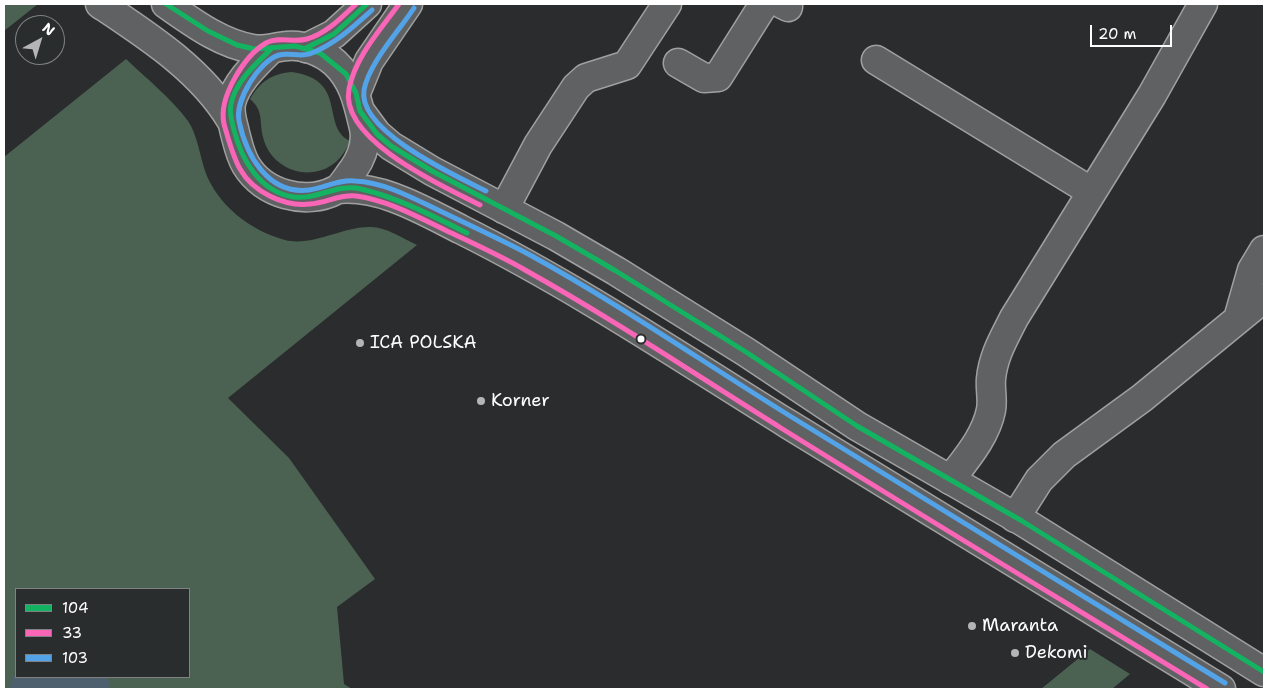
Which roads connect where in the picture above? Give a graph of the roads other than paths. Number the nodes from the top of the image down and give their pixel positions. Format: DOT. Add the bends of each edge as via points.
graph roads {
  1 [pos="100,4"];
  2 [pos="166,4"];
  3 [pos="367,4"];
  4 [pos="408,4"];
  5 [pos="667,4"];
  6 [pos="1203,4"];
  7 [pos="778,5"];
  8 [pos="306,48"];
  9 [pos="271,49"];
  10 [pos="876,60"];
  11 [pos="678,63"];
  12 [pos="358,102"];
  13 [pos="231,120"];
  14 [pos="338,190"];
  15 [pos="1092,192"];
  16 [pos="504,209"];
  17 [pos="1264,250"];
  18 [pos="1264,298"];
  19 [pos="1238,319"];
  20 [pos="950,480"];
  21 [pos="1015,518"];
  22 [pos="1264,672"];
  23 [pos="1221,689"];
  1 -- 13 [label="main road" via="184,66 218,98"];
  2 -- 9 [label="main road" via="223,40 254,49"];
  3 -- 8 [label="main road" via="334,34"];
  4 -- 12 [label="main road" via="369,61"];
  5 -- 16 [label="main road" via="627,64 586,78 576,87 538,145"];
  6 -- 15 [label="main road" via="1157,87"];
  7 -- 11 [label="main road" via="718,77 704,78"];
  8 -- 9 [label="main road" via="288,46"];
  8 -- 12 [label="main road" via="333,62 346,74"];
  9 -- 13 [label="main road" via="235,92"];
  10 -- 15 [label="main road"];
  12 -- 14 [label="main road" via="365,135 364,148"];
  12 -- 16 [label="main road" via="378,134 391,146"];
  13 -- 14 [label="main road" via="246,165 259,180 294,197 311,198"];
  14 -- 23 [label="main road" via="356,188 399,200 524,261"];
  15 -- 20 [label="main road" via="1014,318 995,357 988,419 971,454"];
  16 -- 20 [label="main road" via="616,271 857,426"];
  17 -- 19 [label="main road" via="1252,270"];
  18 -- 19 [label="main road"];
  19 -- 21 [label="main road" via="1142,398 1056,462 1039,480"];
  20 -- 21 [label="main road"];
  21 -- 22 [label="main road"];
}
